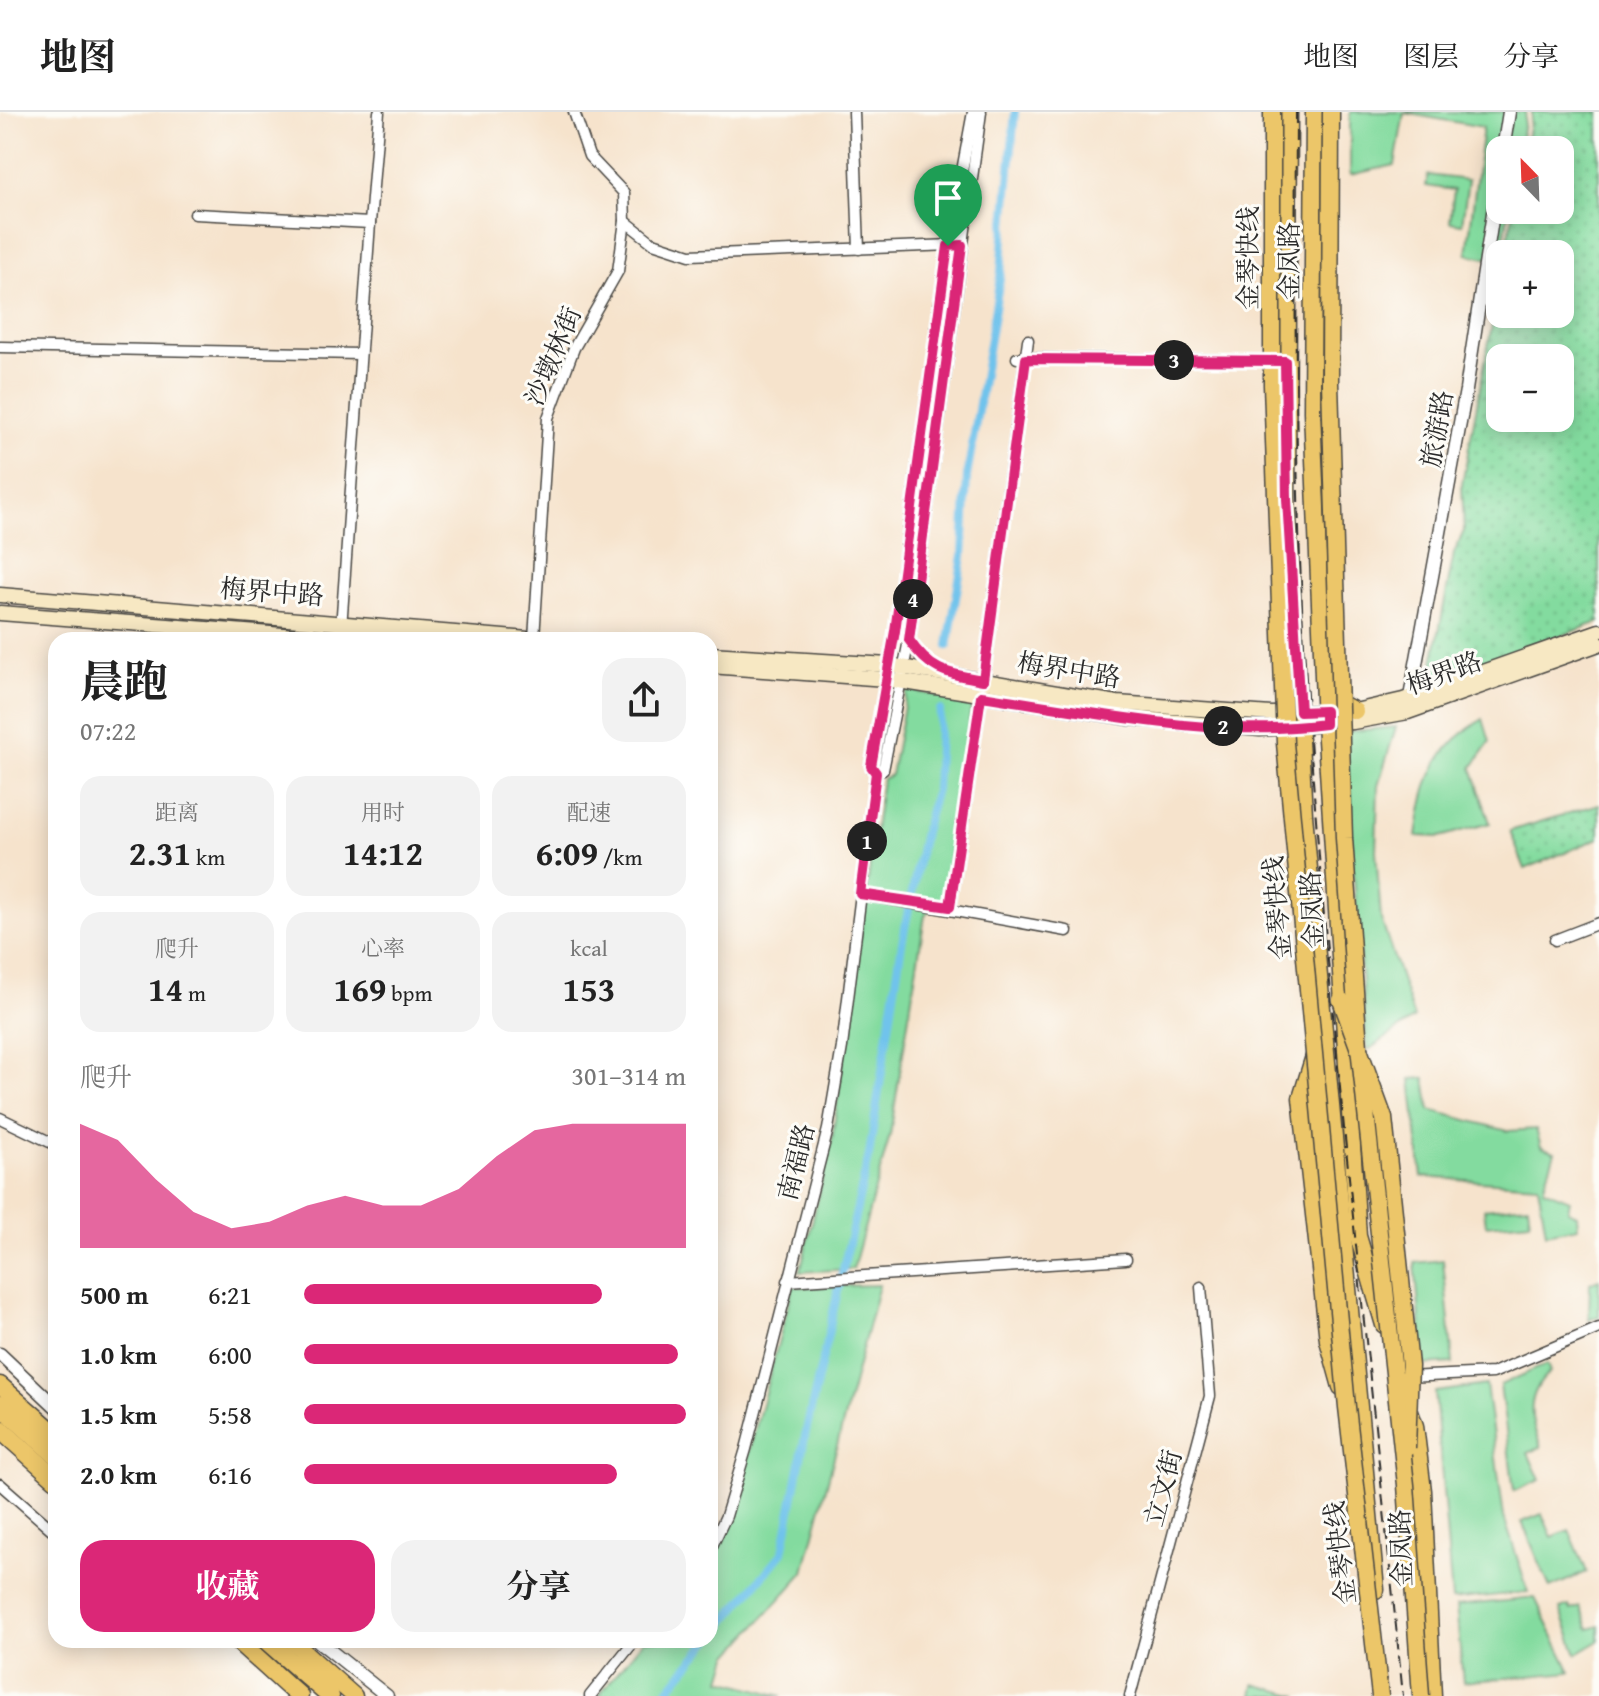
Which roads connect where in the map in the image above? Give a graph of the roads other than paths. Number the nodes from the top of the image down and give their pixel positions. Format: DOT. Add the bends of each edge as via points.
graph roads {
  1 [pos="379,112"];
  2 [pos="574,112"];
  3 [pos="854,112"];
  4 [pos="973,112"];
  5 [pos="981,112"];
  6 [pos="1272,112"];
  7 [pos="1289,112"];
  8 [pos="1314,112"];
  9 [pos="1331,112"];
  10 [pos="1509,112"];
  11 [pos="1505,136"];
  12 [pos="195,214"];
  13 [pos="625,221"];
  14 [pos="370,223"];
  15 [pos="1491,224"];
  16 [pos="962,245"];
  17 [pos="948,246"];
  18 [pos="859,249"];
  19 [pos="1028,340"];
  20 [pos="0,347"];
  21 [pos="359,354"];
  22 [pos="1021,359"];
  23 [pos="1285,361"];
  24 [pos="0,595"];
  25 [pos="0,613"];
  26 [pos="342,621"];
  27 [pos="1599,631"];
  28 [pos="248,632"];
  29 [pos="341,632"];
  30 [pos="459,632"];
  31 [pos="534,632"];
  32 [pos="909,640"];
  33 [pos="1599,644"];
  34 [pos="718,655"];
  35 [pos="718,666"];
  36 [pos="895,673"];
  37 [pos="942,673"];
  38 [pos="983,680"];
  39 [pos="1325,686"];
  40 [pos="1298,689"];
  41 [pos="1009,692"];
  42 [pos="981,696"];
  43 [pos="1410,697"];
  44 [pos="1355,711"];
  45 [pos="1271,714"];
  46 [pos="1325,717"];
  47 [pos="1301,720"];
  48 [pos="860,894"];
  49 [pos="950,907"];
  50 [pos="1599,923"];
  51 [pos="1067,931"];
  52 [pos="1555,940"];
  53 [pos="1341,1000"];
  54 [pos="1323,1027"];
  55 [pos="0,1118"];
  56 [pos="48,1141"];
  57 [pos="1126,1259"];
  58 [pos="788,1281"];
  59 [pos="1201,1287"];
  60 [pos="1599,1328"];
  61 [pos="0,1354"];
  62 [pos="1400,1377"];
  63 [pos="0,1385"];
  64 [pos="48,1399"];
  65 [pos="1347,1407"];
  66 [pos="0,1408"];
  67 [pos="48,1427"];
  68 [pos="0,1429"];
  69 [pos="48,1451"];
  70 [pos="48,1472"];
  71 [pos="0,1484"];
  72 [pos="1406,1485"];
  73 [pos="48,1526"];
  74 [pos="718,1533"];
  75 [pos="246,1648"];
  76 [pos="268,1648"];
  77 [pos="275,1648"];
  78 [pos="300,1648"];
  79 [pos="327,1648"];
  80 [pos="629,1648"];
  81 [pos="299,1696"];
  82 [pos="322,1696"];
  83 [pos="330,1696"];
  84 [pos="354,1696"];
  85 [pos="387,1696"];
  86 [pos="590,1696"];
  87 [pos="1130,1696"];
  88 [pos="1383,1696"];
  89 [pos="1421,1696"];
  90 [pos="1433,1696"];
  1 -- 14 [label="street"];
  2 -- 13 [label="street, 沙墩林街" via="589,156 624,193"];
  3 -- 18 [label="street"];
  4 -- 17 [label="street"];
  5 -- 16 [label="street"];
  6 -- 65 [label="main road, 金琴快线, bridge" via="1272,385 1285,743"];
  7 -- 23 [label="main road, 金凤路"];
  8 -- 39 [label="main road, 金凤路" via="1312,411"];
  9 -- 72 [label="main road, bridge" via="1330,383 1344,838 1366,1123"];
  10 -- 11 [label="street"];
  12 -- 14 [label="street"];
  13 -- 18 [label="street" via="653,243 690,255"];
  13 -- 31 [label="street, 沙墩林街" via="618,271 574,348 548,418"];
  14 -- 21 [label="street"];
  15 -- 43 [label="street, 旅游路"];
  16 -- 17 [label="street"];
  16 -- 32 [label="street"];
  17 -- 18 [label="street"];
  17 -- 36 [label="street"];
  19 -- 22 [label="street"];
  20 -- 21 [label="street"];
  21 -- 26 [label="street"];
  22 -- 23 [label="street"];
  22 -- 38 [label="street"];
  23 -- 40 [label="main road, 金凤路"];
  24 -- 26 [label="main road, 梅界中路"];
  25 -- 28 [label="main road, 梅界中路"];
  26 -- 29 [label="street"];
  26 -- 30 [label="main road, 梅界中路"];
  27 -- 43 [label="main road"];
  32 -- 36 [label="street"];
  32 -- 37 [label="street" via="922,659"];
  33 -- 46 [label="main road, 梅界路" via="1408,712"];
  34 -- 36 [label="main road, 梅界中路"];
  35 -- 36 [label="main road, 梅界中路"];
  36 -- 37 [label="main road, 梅界中路"];
  36 -- 42 [label="main road, 梅界中路"];
  36 -- 48 [label="street, 南福路" via="871,766 876,773"];
  37 -- 38 [label="main road, 梅界中路"];
  38 -- 41 [label="main road, 梅界中路"];
  39 -- 44 [label="main road" via="1331,698"];
  39 -- 46 [label="main road, 金凤路"];
  40 -- 45 [label="main road" via="1291,704"];
  40 -- 47 [label="main road, 金凤路"];
  41 -- 42 [label="main road, 梅界中路"];
  41 -- 45 [label="main road, 梅界中路"];
  41 -- 47 [label="main road, 梅界中路" via="1130,718 1260,729"];
  42 -- 49 [label="street"];
  43 -- 44 [label="main road"];
  44 -- 46 [label="main road"];
  45 -- 47 [label="main road, 梅界中路"];
  46 -- 47 [label="main road, 梅界中路"];
  46 -- 53 [label="main road, 金凤路"];
  47 -- 54 [label="main road, 金凤路"];
  48 -- 49 [label="street"];
  48 -- 58 [label="street, 南福路" via="828,1129"];
  49 -- 51 [label="street"];
  50 -- 52 [label="street"];
  53 -- 62 [label="main road, 金凤路" via="1358,1236"];
  53 -- 72 [label="main road, bridge" via="1384,1118 1410,1366"];
  54 -- 65 [label="main road, bridge" via="1301,1098 1328,1340"];
  54 -- 88 [label="main road, 金凤路"];
  55 -- 56 [label="street"];
  57 -- 58 [label="street"];
  58 -- 74 [label="street, 南福路" via="746,1449"];
  59 -- 87 [label="street, 立文街" via="1210,1396"];
  60 -- 62 [label="street" via="1493,1373"];
  61 -- 64 [label="street"];
  62 -- 90 [label="main road, 金凤路" via="1415,1426 1423,1491"];
  63 -- 67 [label="main road"];
  65 -- 88 [label="main road, 金琴快线, bridge"];
  66 -- 69 [label="highway"];
  68 -- 70 [label="highway"];
  71 -- 73 [label="street"];
  72 -- 89 [label="main road, bridge"];
  75 -- 81 [label="highway"];
  76 -- 82 [label="main road"];
  77 -- 83 [label="highway"];
  78 -- 84 [label="main road"];
  79 -- 85 [label="street"];
  80 -- 86 [label="street"];
}
